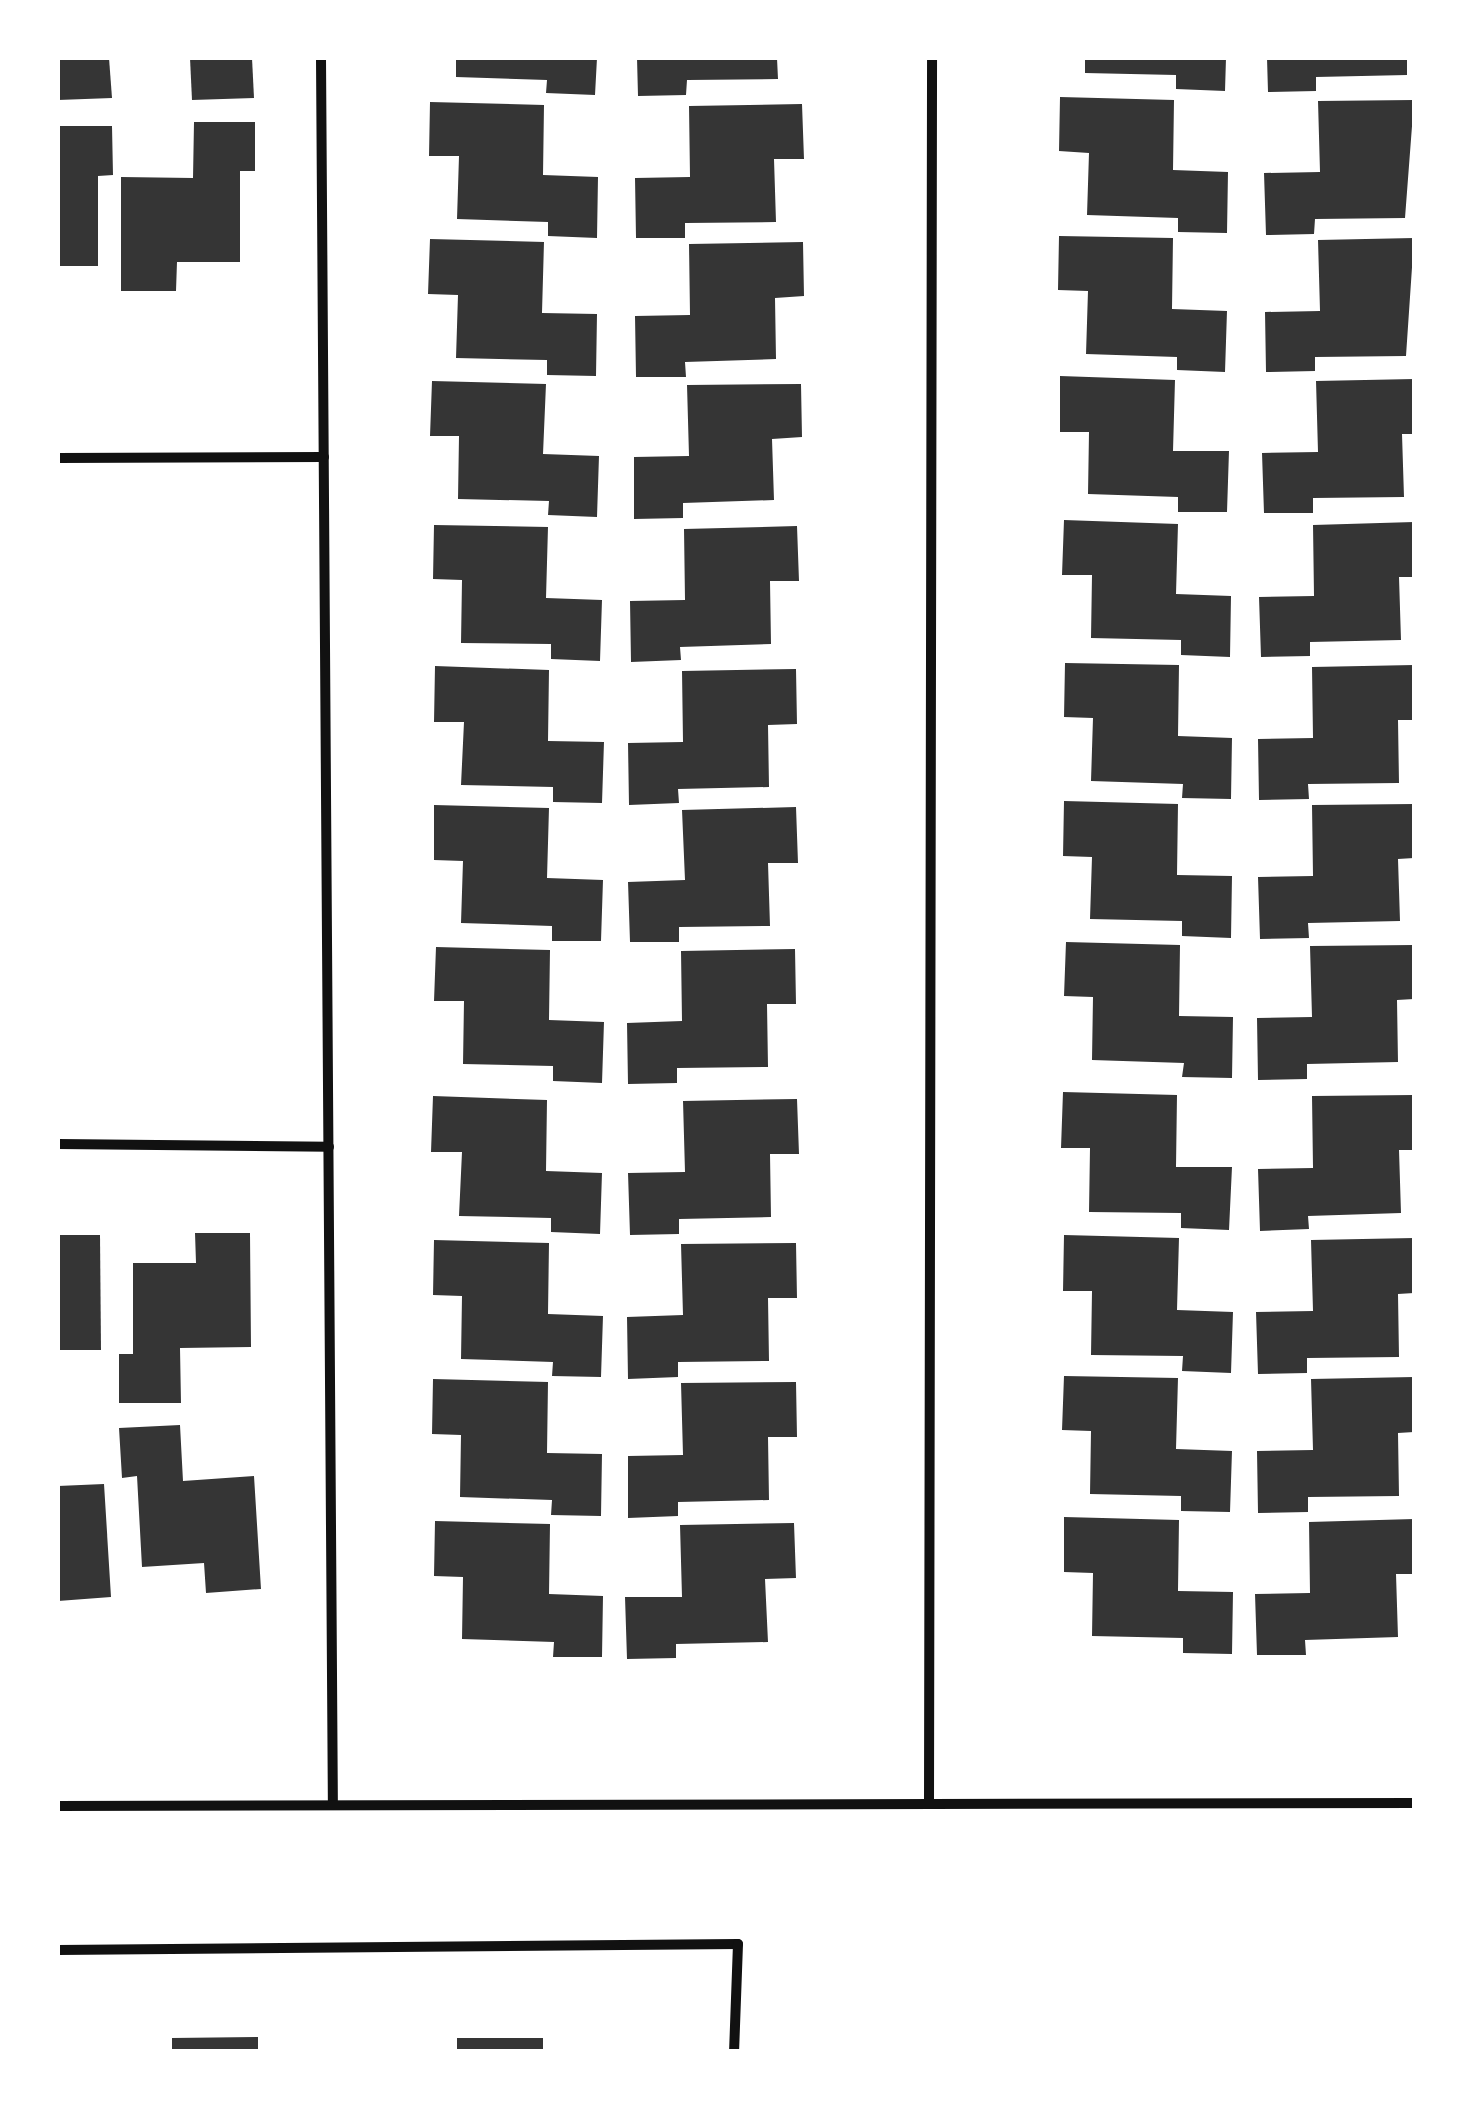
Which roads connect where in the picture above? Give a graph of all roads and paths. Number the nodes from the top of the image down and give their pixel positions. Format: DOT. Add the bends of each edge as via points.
graph roads {
  1 [pos="320,58"];
  2 [pos="932,58"];
  3 [pos="324,457"];
  4 [pos="58,458"];
  5 [pos="58,1144"];
  6 [pos="329,1147"];
  7 [pos="1414,1803"];
  8 [pos="928,1804"];
  9 [pos="333,1805"];
  10 [pos="58,1806"];
  11 [pos="58,1950"];
  12 [pos="734,2052"];
  1 -- 3 [label="street"];
  2 -- 8 [label="street"];
  3 -- 4 [label="street"];
  3 -- 6 [label="street"];
  5 -- 6 [label="street"];
  6 -- 9 [label="street"];
  7 -- 8 [label="street"];
  8 -- 9 [label="street"];
  9 -- 10 [label="street"];
  11 -- 12 [label="street" via="738,1944"];
}
